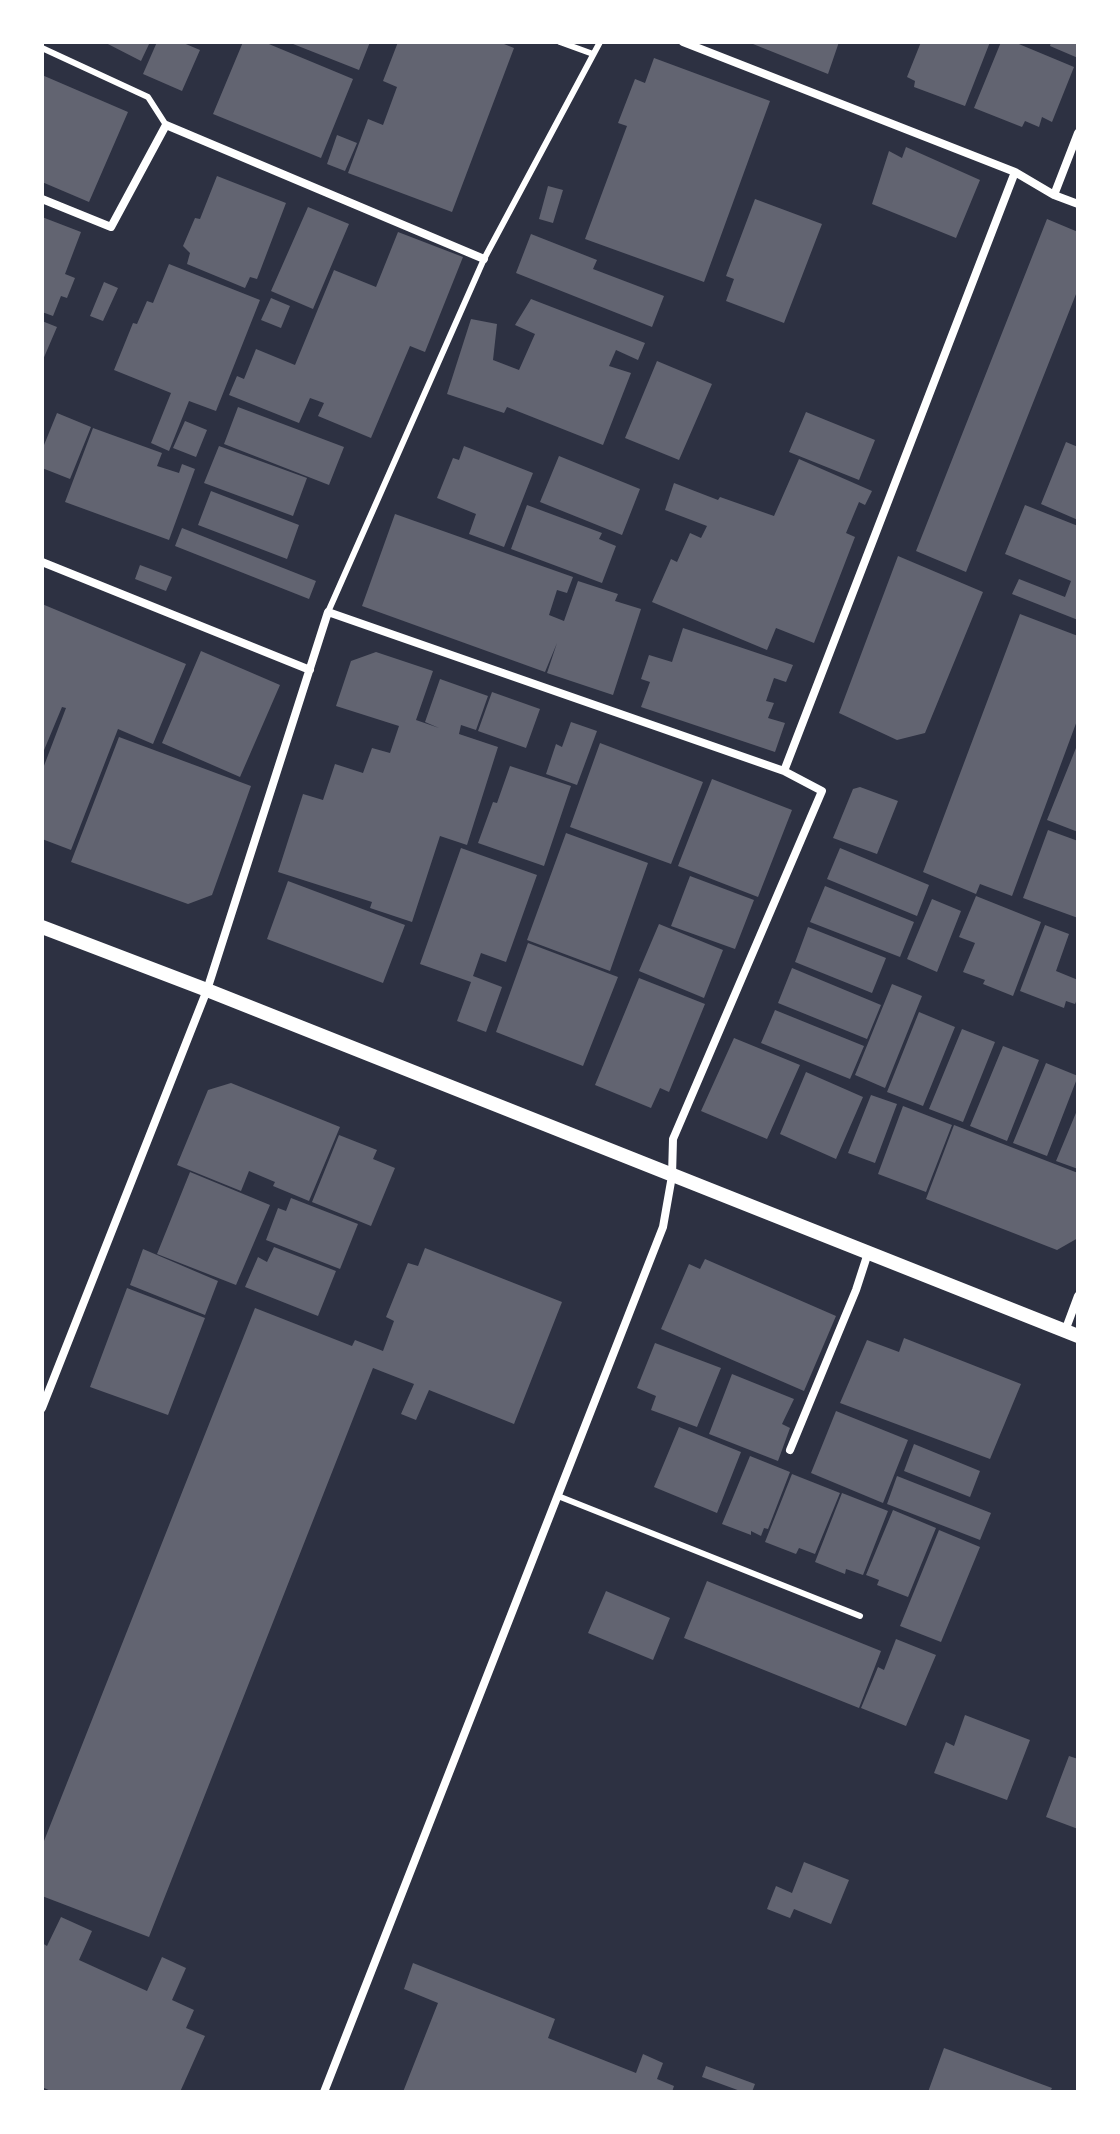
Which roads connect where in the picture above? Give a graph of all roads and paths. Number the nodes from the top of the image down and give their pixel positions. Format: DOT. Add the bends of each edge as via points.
graph roads {
  1 [pos="560,42"];
  2 [pos="600,42"];
  3 [pos="683,42"];
  4 [pos="42,48"];
  5 [pos="593,54"];
  6 [pos="166,125"];
  7 [pos="1078,133"];
  8 [pos="1015,172"];
  9 [pos="1054,195"];
  10 [pos="42,199"];
  11 [pos="1078,204"];
  12 [pos="484,259"];
  13 [pos="42,562"];
  14 [pos="328,612"];
  15 [pos="310,670"];
  16 [pos="784,771"];
  17 [pos="42,927"];
  18 [pos="207,990"];
  19 [pos="672,1176"];
  20 [pos="868,1253"];
  21 [pos="1078,1296"];
  22 [pos="1071,1333"];
  23 [pos="42,1408"];
  24 [pos="790,1450"];
  25 [pos="558,1496"];
  26 [pos="860,1616"];
  27 [pos="324,2092"];
  1 -- 5 [label="lane"];
  2 -- 5 [label="lane"];
  3 -- 8 [label="street"];
  4 -- 6 [label="lane" via="148,97"];
  5 -- 12 [label="lane"];
  6 -- 10 [label="street" via="111,227"];
  6 -- 12 [label="street"];
  7 -- 9 [label="street"];
  8 -- 9 [label="street"];
  8 -- 16 [label="street"];
  9 -- 11 [label="street"];
  12 -- 14 [label="lane"];
  13 -- 15 [label="street"];
  14 -- 15 [label="street"];
  14 -- 16 [label="street"];
  15 -- 18 [label="street"];
  16 -- 19 [label="street" via="822,791 673,1139"];
  17 -- 18 [label="street"];
  18 -- 19 [label="street"];
  18 -- 23 [label="street"];
  19 -- 20 [label="street"];
  19 -- 25 [label="street" via="663,1227"];
  20 -- 22 [label="street"];
  20 -- 24 [label="street"];
  21 -- 22 [label="street"];
  25 -- 26 [label="lane"];
  25 -- 27 [label="street"];
}
